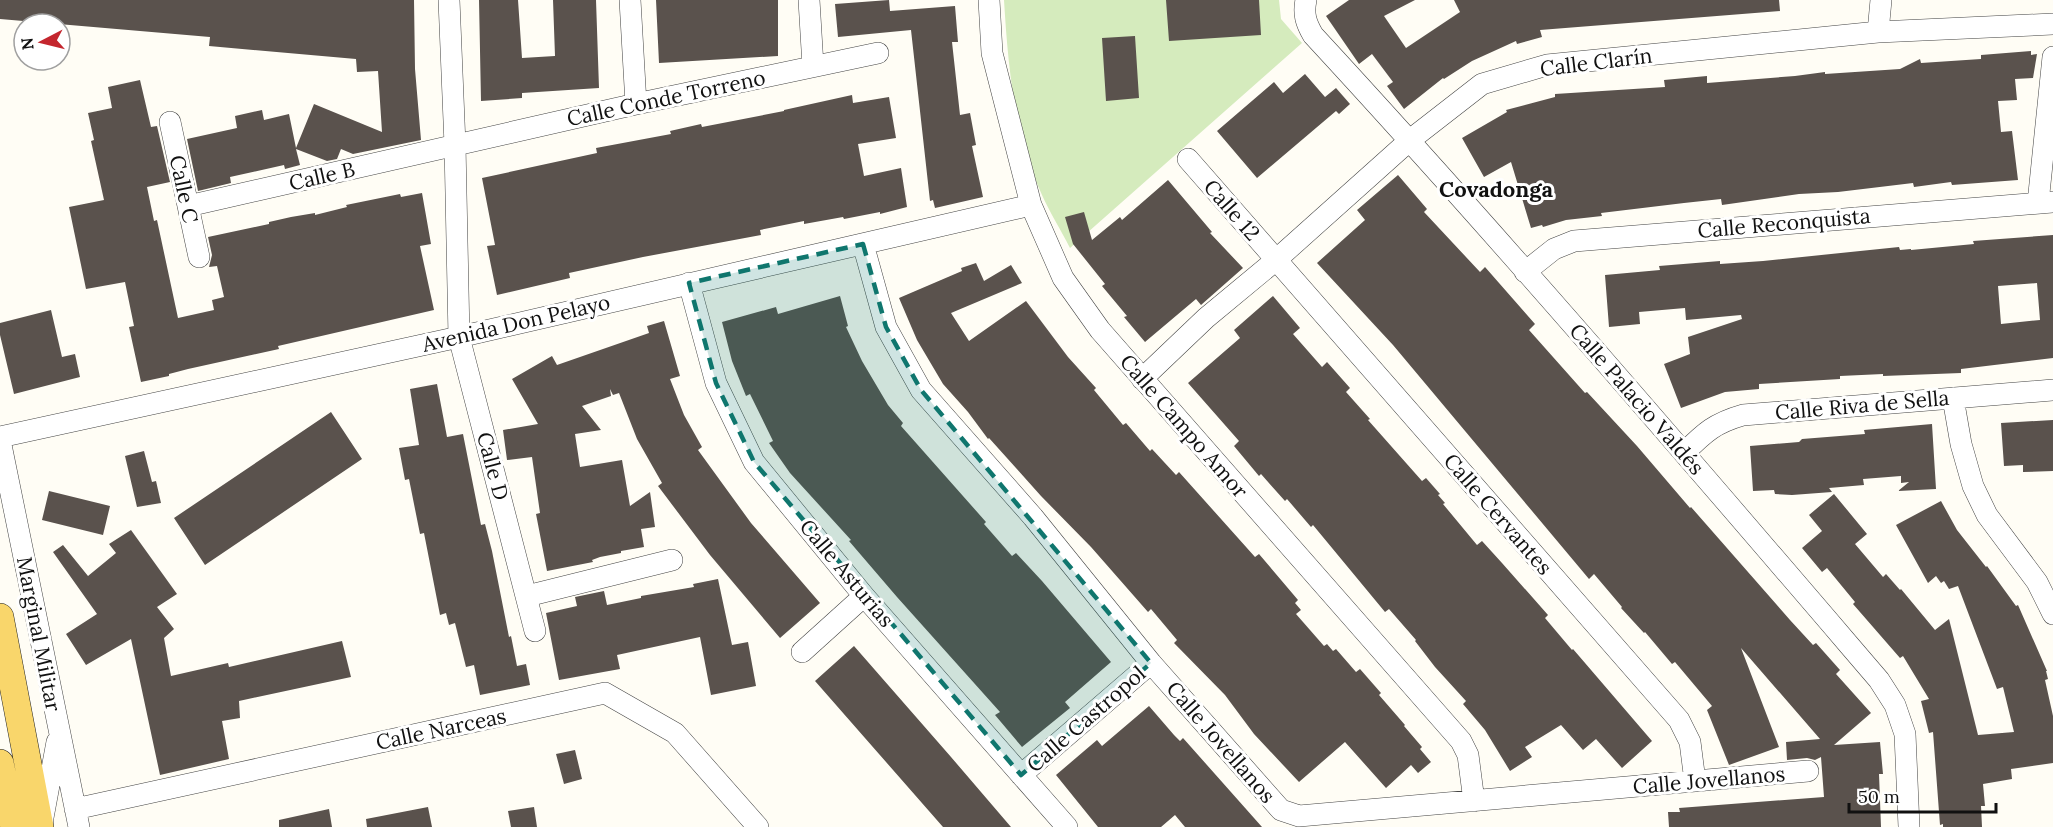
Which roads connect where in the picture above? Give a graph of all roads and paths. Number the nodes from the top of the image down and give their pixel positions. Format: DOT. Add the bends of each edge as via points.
graph roads {
  1 [pos="448,0"];
  2 [pos="630,0"];
  3 [pos="809,0"];
  4 [pos="989,0"];
  5 [pos="1306,0"];
  6 [pos="1881,0"];
  7 [pos="2053,24"];
  8 [pos="1878,32"];
  9 [pos="878,53"];
  10 [pos="2053,57"];
  11 [pos="813,66"];
  12 [pos="636,104"];
  13 [pos="170,122"];
  14 [pos="1410,140"];
  15 [pos="455,145"];
  16 [pos="1188,159"];
  17 [pos="2046,203"];
  18 [pos="1030,205"];
  19 [pos="188,206"];
  20 [pos="863,244"];
  21 [pos="199,257"];
  22 [pos="1276,260"];
  23 [pos="1525,272"];
  24 [pos="689,283"];
  25 [pos="459,337"];
  26 [pos="1142,379"];
  27 [pos="2053,390"];
  28 [pos="1953,398"];
  29 [pos="0,439"];
  30 [pos="1684,453"];
  31 [pos="672,560"];
  32 [pos="2045,578"];
  33 [pos="527,596"];
  34 [pos="864,596"];
  35 [pos="2053,614"];
  36 [pos="0,616"];
  37 [pos="535,631"];
  38 [pos="802,652"];
  39 [pos="1151,663"];
  40 [pos="59,730"];
  41 [pos="0,763"];
  42 [pos="1808,771"];
  43 [pos="1021,775"];
  44 [pos="1695,781"];
  45 [pos="1474,801"];
  46 [pos="77,818"];
  47 [pos="14,827"];
  48 [pos="41,827"];
  49 [pos="758,827"];
  50 [pos="1067,827"];
  51 [pos="1909,827"];
  1 -- 15 [label="street, Calle D"];
  2 -- 12 [label="street"];
  3 -- 11 [label="street"];
  4 -- 18 [label="street, Calle Campo Amor" via="992,53"];
  5 -- 14 [label="street, Calle Palacio Valdés" via="1304,14 1313,35"];
  6 -- 8 [label="street"];
  7 -- 8 [label="street, Calle Clarín"];
  8 -- 14 [label="street, Calle Clarín" via="1547,65 1482,84"];
  9 -- 11 [label="street, Calle Conde Torreno"];
  10 -- 17 [label="street"];
  11 -- 12 [label="street, Calle Conde Torreno"];
  12 -- 15 [label="street, Calle Conde Torreno"];
  13 -- 19 [label="street, Calle C"];
  14 -- 22 [label="street, Calle Clarín"];
  14 -- 23 [label="street, Calle Palacio Valdés"];
  15 -- 19 [label="street, Calle B"];
  15 -- 25 [label="street, Calle D"];
  16 -- 22 [label="street, Calle 12"];
  17 -- 23 [label="street, Calle Reconquista" via="1574,241 1554,249"];
  18 -- 20 [label="street, Avenida Don Pelayo"];
  18 -- 26 [label="street, Calle Campo Amor" via="1063,278"];
  19 -- 21 [label="street, Calle C"];
  20 -- 24 [label="street, Avenida Don Pelayo"];
  20 -- 39 [label="street, Calle Jovellanos" via="886,327 921,390 1033,517"];
  22 -- 26 [label="street, Calle Clarín" via="1206,318"];
  22 -- 44 [label="street, Calle Cervantes" via="1679,720 1690,742"];
  23 -- 30 [label="street, Calle Palacio Valdés"];
  24 -- 25 [label="street, Avenida Don Pelayo"];
  24 -- 34 [label="street, Calle Asturias" via="716,383 754,462"];
  25 -- 29 [label="street, Avenida Don Pelayo"];
  25 -- 33 [label="street, Calle D"];
  26 -- 45 [label="street, Calle Campo Amor" via="1461,741 1468,754"];
  27 -- 28 [label="street, Calle Riva de Sella"];
  28 -- 30 [label="street, Calle Riva de Sella" via="1743,415 1722,421"];
  28 -- 32 [label="street" via="1973,486 1987,515"];
  29 -- 40 [label="street, Marginal Militar"];
  30 -- 51 [label="street, Calle Palacio Valdés" via="1879,680 1896,705 1905,734"];
  31 -- 33 [label="street"];
  32 -- 35 [label="street"];
  33 -- 37 [label="street, Calle D"];
  34 -- 38 [label="street"];
  34 -- 43 [label="street, Calle Asturias"];
  36 -- 48 [label="main road"];
  39 -- 43 [label="street, Calle Castropol"];
  39 -- 45 [label="street, Calle Jovellanos" via="1281,810 1290,814"];
  40 -- 46 [label="street, Marginal Militar"];
  40 -- 48 [label="street"];
  41 -- 47 [label="main road"];
  42 -- 44 [label="street, Calle Jovellanos"];
  43 -- 50 [label="street, Calle Asturias"];
  44 -- 45 [label="street, Calle Jovellanos"];
  46 -- 49 [label="street, Calle Narceas" via="605,693 675,733"];
}
